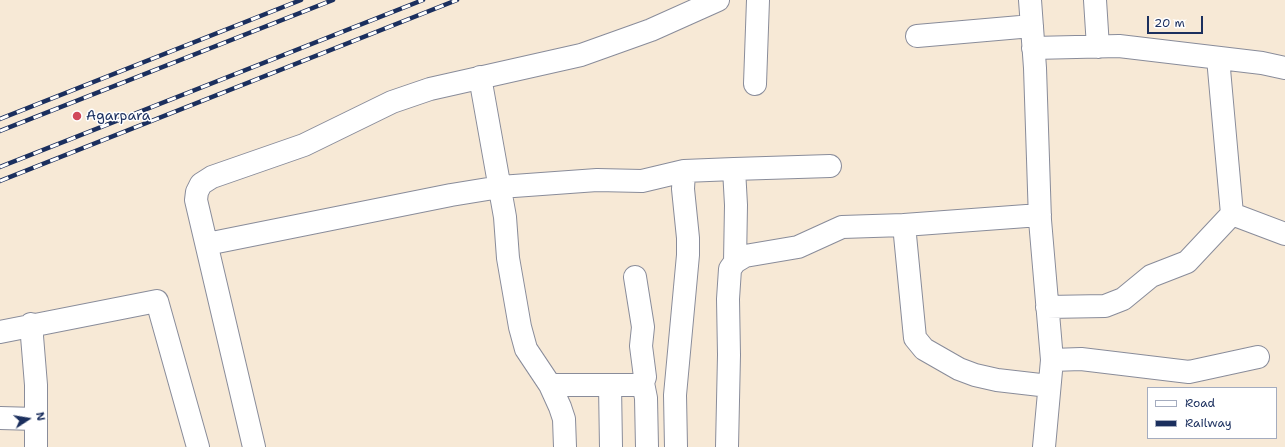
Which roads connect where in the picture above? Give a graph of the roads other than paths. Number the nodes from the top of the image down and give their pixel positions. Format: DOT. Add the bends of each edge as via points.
graph roads {
  1 [pos="718,0"];
  2 [pos="758,0"];
  3 [pos="1030,0"];
  4 [pos="1095,0"];
  5 [pos="1032,26"];
  6 [pos="917,36"];
  7 [pos="1098,47"];
  8 [pos="1033,48"];
  9 [pos="1218,58"];
  10 [pos="1285,68"];
  11 [pos="480,77"];
  12 [pos="755,84"];
  13 [pos="830,166"];
  14 [pos="734,169"];
  15 [pos="684,171"];
  16 [pos="500,187"];
  17 [pos="1232,214"];
  18 [pos="1040,215"];
  19 [pos="904,225"];
  20 [pos="1285,234"];
  21 [pos="207,244"];
  22 [pos="734,262"];
  23 [pos="635,277"];
  24 [pos="1047,307"];
  25 [pos="31,324"];
  26 [pos="0,332"];
  27 [pos="1258,357"];
  28 [pos="1052,360"];
  29 [pos="643,383"];
  30 [pos="550,385"];
  31 [pos="610,385"];
  32 [pos="1049,386"];
  33 [pos="0,418"];
  34 [pos="36,419"];
  35 [pos="36,447"];
  36 [pos="198,447"];
  37 [pos="254,447"];
  38 [pos="565,447"];
  39 [pos="611,447"];
  40 [pos="647,447"];
  41 [pos="676,447"];
  42 [pos="727,447"];
  43 [pos="1044,447"];
  1 -- 11 [label="street" via="651,30 581,55"];
  2 -- 12 [label="street"];
  3 -- 5 [label="street"];
  4 -- 7 [label="street"];
  5 -- 6 [label="street"];
  5 -- 8 [label="street"];
  7 -- 8 [label="street"];
  7 -- 9 [label="street" via="1118,46"];
  8 -- 18 [label="street"];
  9 -- 10 [label="street"];
  9 -- 17 [label="street"];
  11 -- 16 [label="street"];
  11 -- 21 [label="street" via="430,89 392,102 304,145 212,178 202,184 196,200"];
  13 -- 14 [label="street"];
  14 -- 15 [label="street"];
  14 -- 22 [label="street"];
  15 -- 16 [label="street" via="642,181 597,180"];
  15 -- 41 [label="street" via="688,255 674,395"];
  16 -- 21 [label="street"];
  16 -- 30 [label="street" via="520,326 526,349"];
  17 -- 20 [label="street"];
  17 -- 24 [label="street" via="1187,262 1151,276 1123,299 1105,306"];
  18 -- 19 [label="street"];
  18 -- 24 [label="street"];
  19 -- 22 [label="street" via="842,227 798,247 745,256"];
  19 -- 32 [label="street" via="915,338 924,349 959,369 976,375"];
  21 -- 37 [label="street"];
  22 -- 42 [label="street" via="730,269 728,299"];
  23 -- 29 [label="street" via="643,327"];
  24 -- 28 [label="street"];
  25 -- 26 [label="street"];
  25 -- 34 [label="street"];
  25 -- 36 [label="street" via="157,301"];
  27 -- 28 [label="street" via="1189,372 1081,358"];
  28 -- 32 [label="street"];
  29 -- 31 [label="street"];
  29 -- 40 [label="street" via="646,398"];
  30 -- 31 [label="street"];
  30 -- 38 [label="street" via="564,419"];
  31 -- 39 [label="street"];
  32 -- 43 [label="street"];
  33 -- 34 [label="street"];
  34 -- 35 [label="street"];
}
